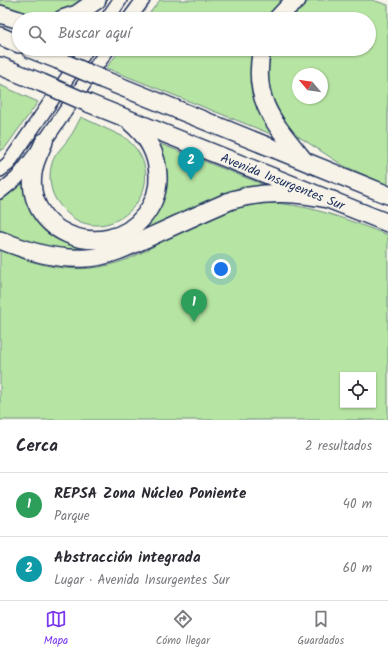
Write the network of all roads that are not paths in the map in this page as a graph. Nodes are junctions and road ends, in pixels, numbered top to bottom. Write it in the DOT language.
graph roads {
  1 [pos="97,0"];
  2 [pos="120,0"];
  3 [pos="143,0"];
  4 [pos="297,0"];
  5 [pos="80,12"];
  6 [pos="112,12"];
  7 [pos="134,12"];
  8 [pos="283,12"];
  9 [pos="0,14"];
  10 [pos="12,18"];
  11 [pos="0,36"];
  12 [pos="12,41"];
  13 [pos="48,56"];
  14 [pos="82,56"];
  15 [pos="103,56"];
  16 [pos="260,56"];
  17 [pos="0,66"];
  18 [pos="126,119"];
  19 [pos="44,142"];
  20 [pos="305,161"];
  21 [pos="0,170"];
  22 [pos="0,192"];
  23 [pos="388,195"];
  24 [pos="333,200"];
  25 [pos="388,223"];
  26 [pos="0,240"];
  1 -- 5 [label="main road"];
  2 -- 6 [label="street"];
  3 -- 7 [label="street"];
  4 -- 8 [label="main road"];
  9 -- 10 [label="main road"];
  11 -- 12 [label="main road"];
  13 -- 20 [label="main road, Avenida Insurgentes Sur, bridge"];
  14 -- 21 [label="street"];
  15 -- 19 [label="street"];
  16 -- 20 [label="main road"];
  17 -- 18 [label="main road, Avenida Insurgentes Sur, bridge"];
  18 -- 19 [label="main road"];
  18 -- 24 [label="main road, Avenida Insurgentes Sur"];
  19 -- 22 [label="street"];
  20 -- 23 [label="main road, Avenida Insurgentes Sur"];
  24 -- 25 [label="main road, Avenida Insurgentes Sur"];
  24 -- 26 [label="main road"];
}
